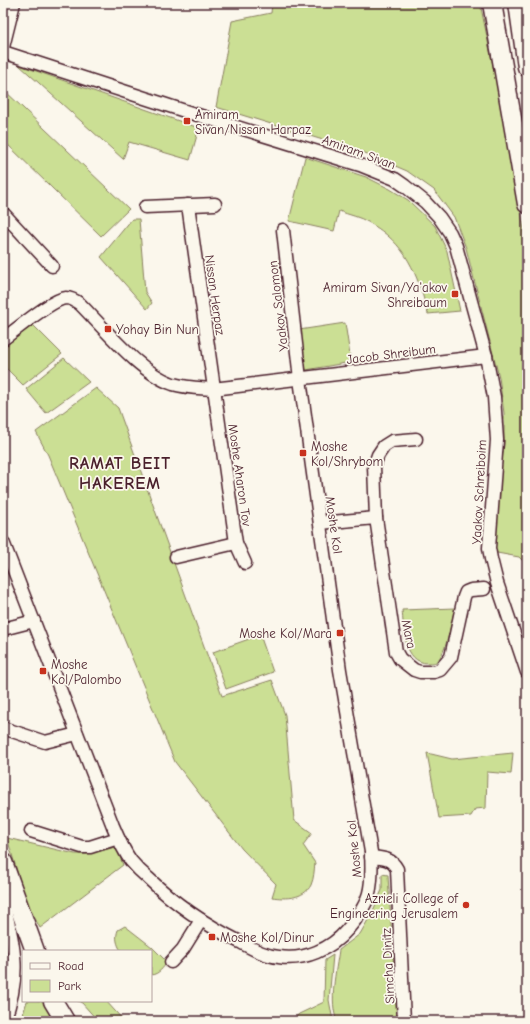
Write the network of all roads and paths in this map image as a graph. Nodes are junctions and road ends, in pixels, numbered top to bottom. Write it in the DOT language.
graph roads {
  1 [pos="14,3"];
  2 [pos="492,3"];
  3 [pos="518,3"];
  4 [pos="3,47"];
  5 [pos="3,52"];
  6 [pos="527,67"];
  7 [pos="216,204"];
  8 [pos="527,204"];
  9 [pos="188,205"];
  10 [pos="145,207"];
  11 [pos="3,213"];
  12 [pos="283,230"];
  13 [pos="52,266"];
  14 [pos="3,339"];
  15 [pos="486,356"];
  16 [pos="300,379"];
  17 [pos="213,389"];
  18 [pos="416,439"];
  19 [pos="376,518"];
  20 [pos="320,523"];
  21 [pos="3,542"];
  22 [pos="236,543"];
  23 [pos="176,557"];
  24 [pos="244,563"];
  25 [pos="484,589"];
  26 [pos="34,621"];
  27 [pos="3,629"];
  28 [pos="527,672"];
  29 [pos="3,728"];
  30 [pos="77,734"];
  31 [pos="31,831"];
  32 [pos="118,838"];
  33 [pos="371,857"];
  34 [pos="3,862"];
  35 [pos="3,900"];
  36 [pos="201,920"];
  37 [pos="35,950"];
  38 [pos="171,962"];
  39 [pos="54,1002"];
  40 [pos="4,1021"];
  41 [pos="65,1021"];
  42 [pos="404,1021"];
  1 -- 4 [label="street"];
  2 -- 8 [label="highway"];
  3 -- 6 [label="highway"];
  5 -- 15 [label="street, Amiram Sivan"];
  7 -- 9 [label="street"];
  9 -- 10 [label="street"];
  9 -- 17 [label="street, Nissan Herpaz"];
  11 -- 13 [label="street"];
  12 -- 16 [label="street, Yaakov Salomon"];
  14 -- 17 [label="street, Jacob Shreibum"];
  15 -- 16 [label="street, Jacob Shreibum"];
  15 -- 28 [label="street, Yaakov Schreiboim"];
  16 -- 17 [label="street, Jacob Shreibum"];
  16 -- 20 [label="street, Moshe Kol"];
  17 -- 22 [label="street, Moshe Aharon Tov"];
  18 -- 19 [label="street, Mara"];
  19 -- 20 [label="street"];
  19 -- 25 [label="street, Mara"];
  20 -- 33 [label="street, Moshe Kol"];
  21 -- 26 [label="street, Moshe Kol"];
  22 -- 23 [label="street"];
  22 -- 24 [label="street, Moshe Aharon Tov"];
  26 -- 27 [label="street"];
  26 -- 30 [label="street, Moshe Kol"];
  29 -- 30 [label="street"];
  30 -- 32 [label="street, Moshe Kol"];
  31 -- 32 [label="street"];
  32 -- 36 [label="street, Moshe Kol"];
  33 -- 36 [label="street, Moshe Kol"];
  33 -- 42 [label="street, Simcha Dinitz"];
  34 -- 37 [label="highway"];
  35 -- 40 [label="street"];
  36 -- 38 [label="street"];
  39 -- 41 [label="highway"];
}
